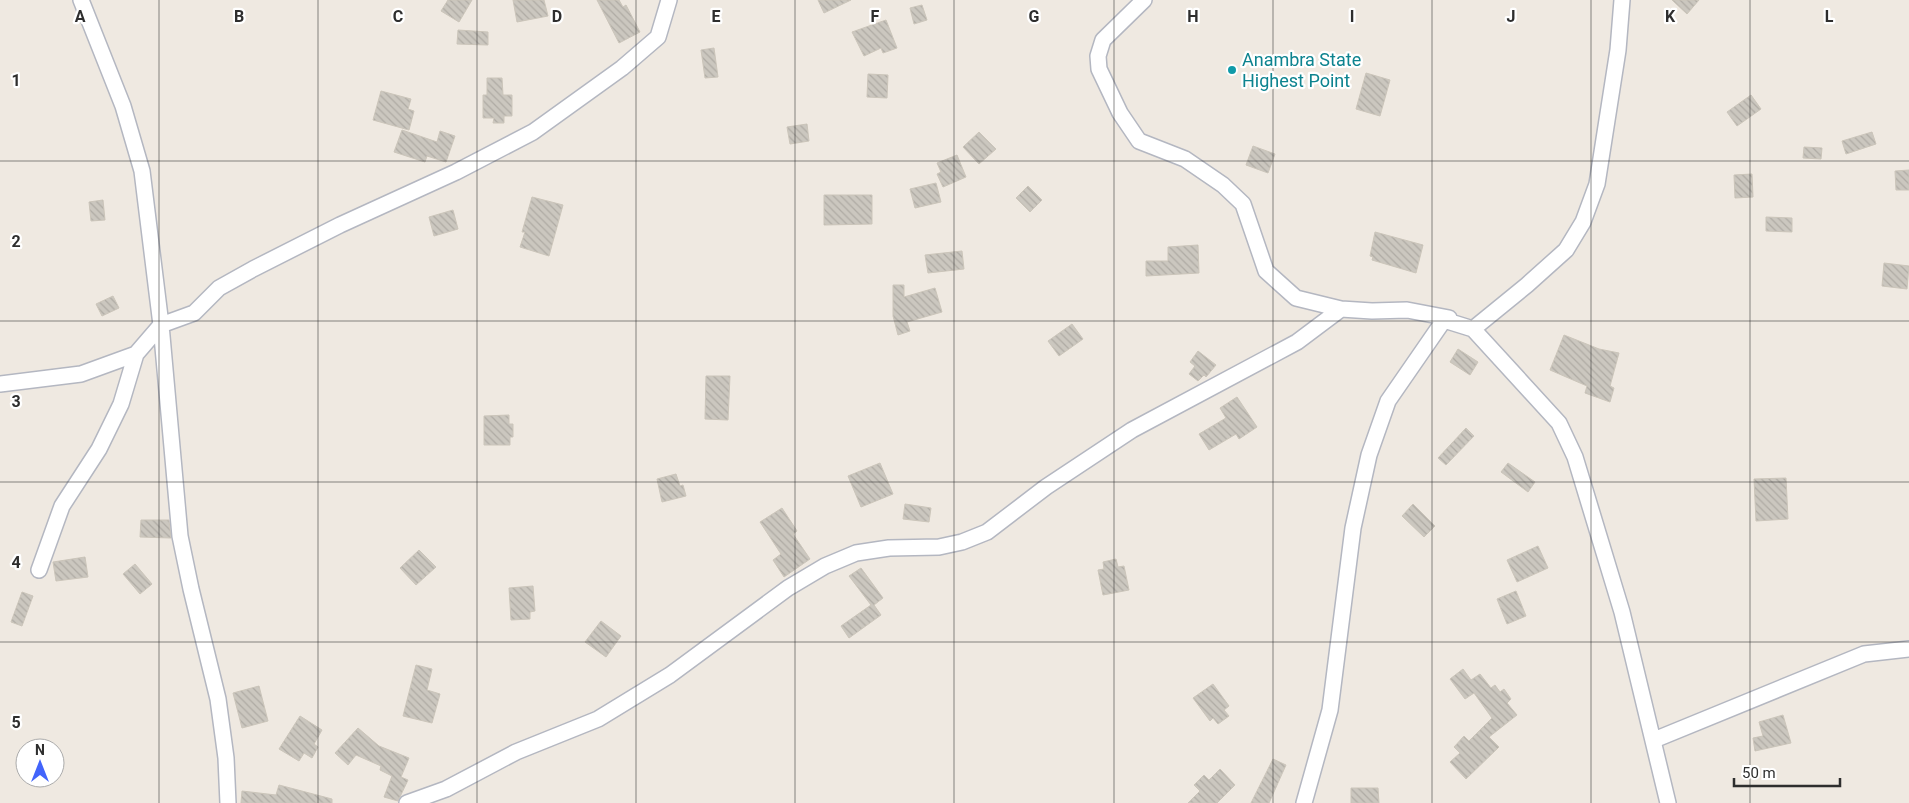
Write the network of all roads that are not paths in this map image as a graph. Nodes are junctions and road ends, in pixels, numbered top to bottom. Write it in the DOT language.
graph roads {
  1 [pos="81,0"];
  2 [pos="1144,0"];
  3 [pos="1622,0"];
  4 [pos="665,4"];
  5 [pos="1341,309"];
  6 [pos="1444,320"];
  7 [pos="161,325"];
  8 [pos="1473,329"];
  9 [pos="136,354"];
  10 [pos="0,384"];
  11 [pos="39,570"];
  12 [pos="1909,649"];
  13 [pos="1654,740"];
  14 [pos="228,803"];
  15 [pos="407,803"];
  16 [pos="1304,803"];
  17 [pos="1668,803"];
  1 -- 7 [label="street"];
  2 -- 5 [label="street"];
  3 -- 8 [label="street"];
  4 -- 7 [label="street"];
  5 -- 6 [label="street"];
  5 -- 15 [label="street"];
  6 -- 8 [label="street"];
  6 -- 16 [label="street"];
  7 -- 9 [label="street"];
  7 -- 14 [label="street"];
  8 -- 13 [label="street"];
  9 -- 10 [label="street"];
  9 -- 11 [label="street"];
  12 -- 13 [label="street"];
  13 -- 17 [label="street"];
}
